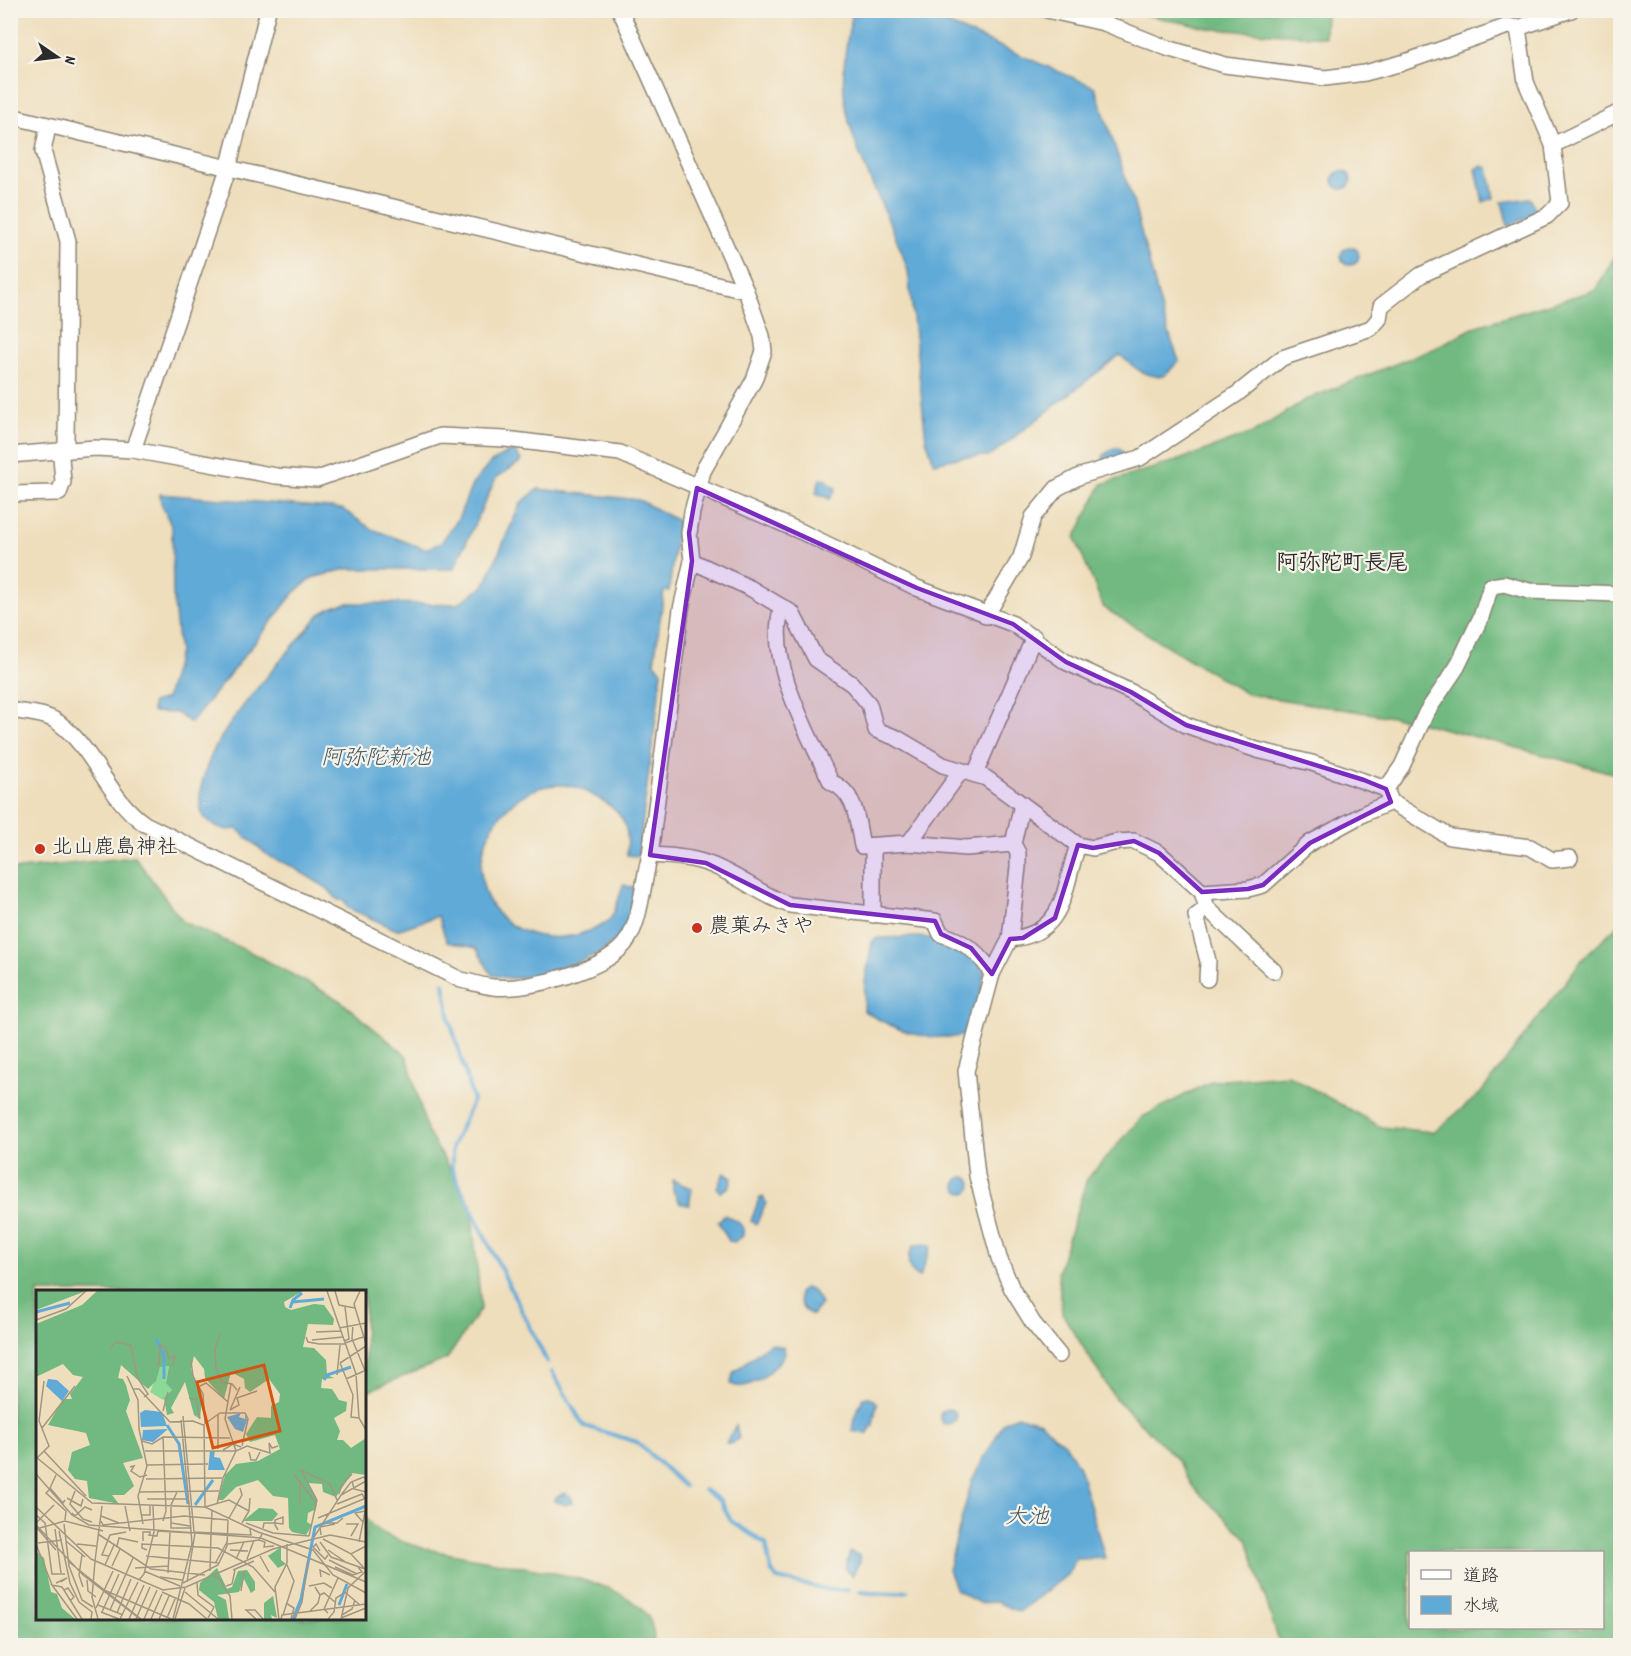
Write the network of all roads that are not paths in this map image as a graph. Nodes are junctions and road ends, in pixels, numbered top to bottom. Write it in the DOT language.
graph roads {
  1 [pos="268,10"];
  2 [pos="620,10"];
  3 [pos="1047,10"];
  4 [pos="1571,10"];
  5 [pos="1518,28"];
  6 [pos="1620,112"];
  7 [pos="10,116"];
  8 [pos="48,127"];
  9 [pos="1553,145"];
  10 [pos="228,169"];
  11 [pos="746,291"];
  12 [pos="64,449"];
  13 [pos="133,450"];
  14 [pos="10,455"];
  15 [pos="697,488"];
  16 [pos="10,494"];
  17 [pos="692,561"];
  18 [pos="1620,594"];
  19 [pos="782,607"];
  20 [pos="986,616"];
  21 [pos="1034,637"];
  22 [pos="10,710"];
  23 [pos="968,773"];
  24 [pos="1388,796"];
  25 [pos="1022,804"];
  26 [pos="909,843"];
  27 [pos="1013,844"];
  28 [pos="1078,845"];
  29 [pos="873,846"];
  30 [pos="650,855"];
  31 [pos="1570,858"];
  32 [pos="1202,892"];
  33 [pos="1207,908"];
  34 [pos="873,915"];
  35 [pos="1010,939"];
  36 [pos="1274,971"];
  37 [pos="992,974"];
  38 [pos="1207,979"];
  39 [pos="1059,1355"];
  1 -- 10 [label="street"];
  2 -- 11 [label="street"];
  3 -- 5 [label="street"];
  4 -- 5 [label="street"];
  5 -- 9 [label="street"];
  6 -- 9 [label="street"];
  7 -- 8 [label="street"];
  8 -- 10 [label="street"];
  8 -- 12 [label="street"];
  9 -- 20 [label="street"];
  10 -- 11 [label="street"];
  10 -- 13 [label="street"];
  11 -- 15 [label="street"];
  12 -- 13 [label="street"];
  12 -- 14 [label="street"];
  12 -- 16 [label="street"];
  13 -- 15 [label="street"];
  15 -- 17 [label="street"];
  15 -- 20 [label="street"];
  17 -- 19 [label="street"];
  17 -- 30 [label="street"];
  18 -- 24 [label="street"];
  19 -- 23 [label="street"];
  19 -- 29 [label="street"];
  20 -- 21 [label="street"];
  21 -- 23 [label="street"];
  21 -- 24 [label="street"];
  22 -- 30 [label="street"];
  23 -- 25 [label="street"];
  23 -- 26 [label="street"];
  24 -- 31 [label="street"];
  24 -- 32 [label="street"];
  25 -- 27 [label="street"];
  25 -- 28 [label="street"];
  26 -- 27 [label="street"];
  26 -- 29 [label="street"];
  27 -- 35 [label="street"];
  28 -- 32 [label="street"];
  28 -- 35 [label="street"];
  29 -- 34 [label="street"];
  30 -- 34 [label="street"];
  32 -- 33 [label="street"];
  33 -- 36 [label="street"];
  33 -- 38 [label="street"];
  34 -- 37 [label="street"];
  35 -- 37 [label="street"];
  37 -- 39 [label="street"];
}
